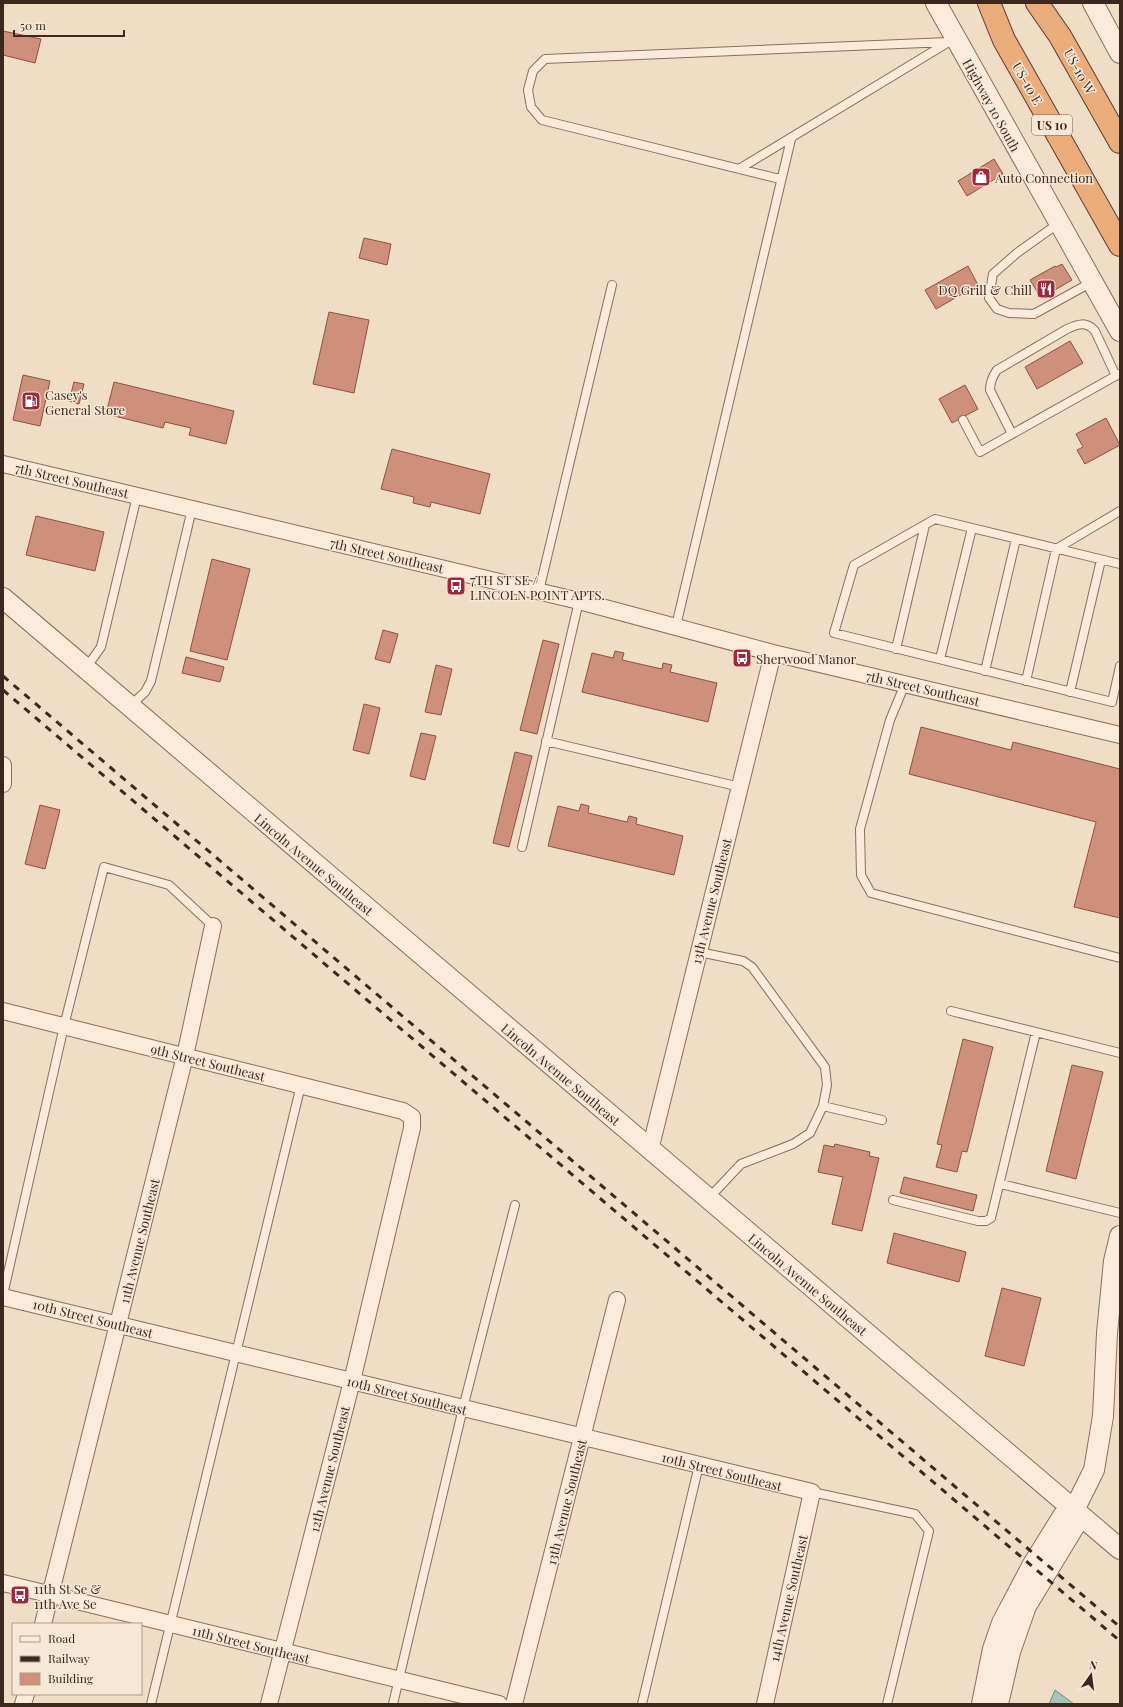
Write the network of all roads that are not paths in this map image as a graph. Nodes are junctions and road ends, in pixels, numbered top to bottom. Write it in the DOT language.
graph roads {
  1 [pos="936,3"];
  2 [pos="989,3"];
  3 [pos="1038,3"];
  4 [pos="1092,3"];
  5 [pos="951,40"];
  6 [pos="1120,53"];
  7 [pos="791,139"];
  8 [pos="1120,142"];
  9 [pos="739,169"];
  10 [pos="780,179"];
  11 [pos="1059,223"];
  12 [pos="1120,245"];
  13 [pos="1092,282"];
  14 [pos="612,285"];
  15 [pos="1120,332"];
  16 [pos="1118,374"];
  17 [pos="963,420"];
  18 [pos="1012,434"];
  19 [pos="3,464"];
  20 [pos="137,496"];
  21 [pos="192,509"];
  22 [pos="1120,511"];
  23 [pos="925,525"];
  24 [pos="972,528"];
  25 [pos="1016,539"];
  26 [pos="1056,549"];
  27 [pos="1101,560"];
  28 [pos="1120,564"];
  29 [pos="539,592"];
  30 [pos="3,598"];
  31 [pos="579,601"];
  32 [pos="676,626"];
  33 [pos="896,649"];
  34 [pos="773,653"];
  35 [pos="940,659"];
  36 [pos="1120,666"];
  37 [pos="86,669"];
  38 [pos="985,671"];
  39 [pos="1026,680"];
  40 [pos="905,684"];
  41 [pos="1070,692"];
  42 [pos="129,707"];
  43 [pos="1120,735"];
  44 [pos="546,741"];
  45 [pos="3,765"];
  46 [pos="3,784"];
  47 [pos="740,787"];
  48 [pos="522,848"];
  49 [pos="213,926"];
  50 [pos="699,952"];
  51 [pos="1120,958"];
  52 [pos="3,1011"];
  53 [pos="951,1011"];
  54 [pos="64,1026"];
  55 [pos="1036,1032"];
  56 [pos="1120,1053"];
  57 [pos="185,1056"];
  58 [pos="301,1085"];
  59 [pos="823,1106"];
  60 [pos="412,1117"];
  61 [pos="882,1120"];
  62 [pos="650,1150"];
  63 [pos="1001,1184"];
  64 [pos="708,1199"];
  65 [pos="893,1200"];
  66 [pos="515,1205"];
  67 [pos="1120,1213"];
  68 [pos="1120,1236"];
  69 [pos="3,1296"];
  70 [pos="617,1300"];
  71 [pos="118,1324"];
  72 [pos="236,1353"];
  73 [pos="352,1381"];
  74 [pos="463,1408"];
  75 [pos="583,1437"];
  76 [pos="700,1465"];
  77 [pos="812,1492"];
  78 [pos="1074,1510"];
  79 [pos="1120,1549"];
  80 [pos="3,1583"];
  81 [pos="50,1595"];
  82 [pos="43,1623"];
  83 [pos="171,1624"];
  84 [pos="282,1651"];
  85 [pos="399,1680"];
  86 [pos="152,1704"];
  87 [pos="269,1704"];
  88 [pos="393,1704"];
  89 [pos="499,1704"];
  90 [pos="514,1704"];
  91 [pos="642,1704"];
  92 [pos="765,1704"];
  93 [pos="887,1704"];
  94 [pos="982,1704"];
  95 [pos="998,1704"];
  1 -- 5 [label="street, Highway 10 South"];
  2 -- 12 [label="highway, US-10 E / US 10"];
  3 -- 8 [label="highway, US-10 W"];
  4 -- 6 [label="street"];
  5 -- 7 [label="lane"];
  5 -- 9 [label="lane"];
  5 -- 11 [label="street, Highway 10 South"];
  7 -- 9 [label="lane"];
  7 -- 10 [label="lane"];
  9 -- 10 [label="lane"];
  10 -- 32 [label="lane"];
  11 -- 13 [label="street, Highway 10 South"];
  11 -- 13 [label="lane"];
  13 -- 15 [label="street, Highway 10 South"];
  14 -- 29 [label="lane"];
  16 -- 18 [label="lane"];
  16 -- 18 [label="lane"];
  17 -- 18 [label="lane"];
  19 -- 20 [label="street, 7th Street Southeast"];
  20 -- 21 [label="street, 7th Street Southeast"];
  20 -- 37 [label="lane"];
  21 -- 29 [label="street, 7th Street Southeast"];
  21 -- 42 [label="lane"];
  22 -- 26 [label="lane"];
  23 -- 24 [label="lane"];
  23 -- 33 [label="lane"];
  23 -- 33 [label="lane"];
  24 -- 25 [label="lane"];
  24 -- 35 [label="lane"];
  25 -- 26 [label="lane"];
  25 -- 38 [label="lane"];
  26 -- 27 [label="lane"];
  26 -- 39 [label="lane"];
  27 -- 28 [label="lane"];
  27 -- 41 [label="lane"];
  29 -- 31 [label="street, 7th Street Southeast"];
  30 -- 37 [label="street, Lincoln Avenue Southeast"];
  31 -- 32 [label="street, 7th Street Southeast"];
  31 -- 44 [label="lane"];
  32 -- 34 [label="street, 7th Street Southeast"];
  33 -- 35 [label="lane"];
  34 -- 40 [label="street, 7th Street Southeast"];
  34 -- 47 [label="street, 13th Avenue Southeast"];
  35 -- 38 [label="lane"];
  36 -- 41 [label="lane"];
  37 -- 42 [label="street, Lincoln Avenue Southeast"];
  38 -- 39 [label="lane"];
  39 -- 41 [label="lane"];
  40 -- 43 [label="street, 7th Street Southeast"];
  40 -- 51 [label="lane"];
  42 -- 62 [label="street, Lincoln Avenue Southeast"];
  44 -- 47 [label="lane"];
  44 -- 48 [label="lane"];
  45 -- 46 [label="street"];
  47 -- 50 [label="street, 13th Avenue Southeast"];
  49 -- 54 [label="lane"];
  49 -- 57 [label="street, 11th Avenue Southeast"];
  50 -- 59 [label="lane"];
  50 -- 62 [label="street, 13th Avenue Southeast"];
  52 -- 54 [label="street, 9th Street Southeast"];
  53 -- 55 [label="lane"];
  54 -- 57 [label="street, 9th Street Southeast"];
  54 -- 69 [label="lane"];
  55 -- 56 [label="lane"];
  55 -- 63 [label="lane"];
  57 -- 58 [label="street, 9th Street Southeast"];
  57 -- 71 [label="street, 11th Avenue Southeast"];
  58 -- 60 [label="street, 9th Street Southeast"];
  58 -- 72 [label="lane"];
  59 -- 61 [label="lane"];
  59 -- 64 [label="lane"];
  60 -- 73 [label="street, 12th Avenue Southeast"];
  62 -- 64 [label="street, Lincoln Avenue Southeast"];
  63 -- 65 [label="lane"];
  63 -- 67 [label="lane"];
  64 -- 78 [label="street, Lincoln Avenue Southeast"];
  66 -- 74 [label="lane"];
  68 -- 78 [label="street"];
  69 -- 71 [label="street, 10th Street Southeast"];
  70 -- 75 [label="street, 13th Avenue Southeast"];
  71 -- 72 [label="street, 10th Street Southeast"];
  71 -- 81 [label="street, 11th Avenue Southeast"];
  72 -- 73 [label="street, 10th Street Southeast"];
  72 -- 83 [label="lane"];
  73 -- 74 [label="street, 10th Street Southeast"];
  73 -- 84 [label="street, 12th Avenue Southeast"];
  74 -- 75 [label="street, 10th Street Southeast"];
  74 -- 85 [label="lane"];
  75 -- 76 [label="street, 10th Street Southeast"];
  75 -- 90 [label="street, 13th Avenue Southeast"];
  76 -- 77 [label="street, 10th Street Southeast"];
  76 -- 91 [label="lane"];
  77 -- 92 [label="street, 14th Avenue Southeast"];
  77 -- 93 [label="lane"];
  78 -- 79 [label="street, Lincoln Avenue Southeast"];
  78 -- 94 [label="street"];
  78 -- 95 [label="street"];
  80 -- 81 [label="street, 11th Street Southeast"];
  81 -- 82 [label="street, 11th Avenue Southeast"];
  81 -- 83 [label="street, 11th Street Southeast"];
  83 -- 84 [label="street, 11th Street Southeast"];
  83 -- 86 [label="lane"];
  84 -- 85 [label="street, 11th Street Southeast"];
  84 -- 87 [label="street, 12th Avenue Southeast"];
  85 -- 88 [label="lane"];
  85 -- 89 [label="street, 11th Street Southeast"];
}
